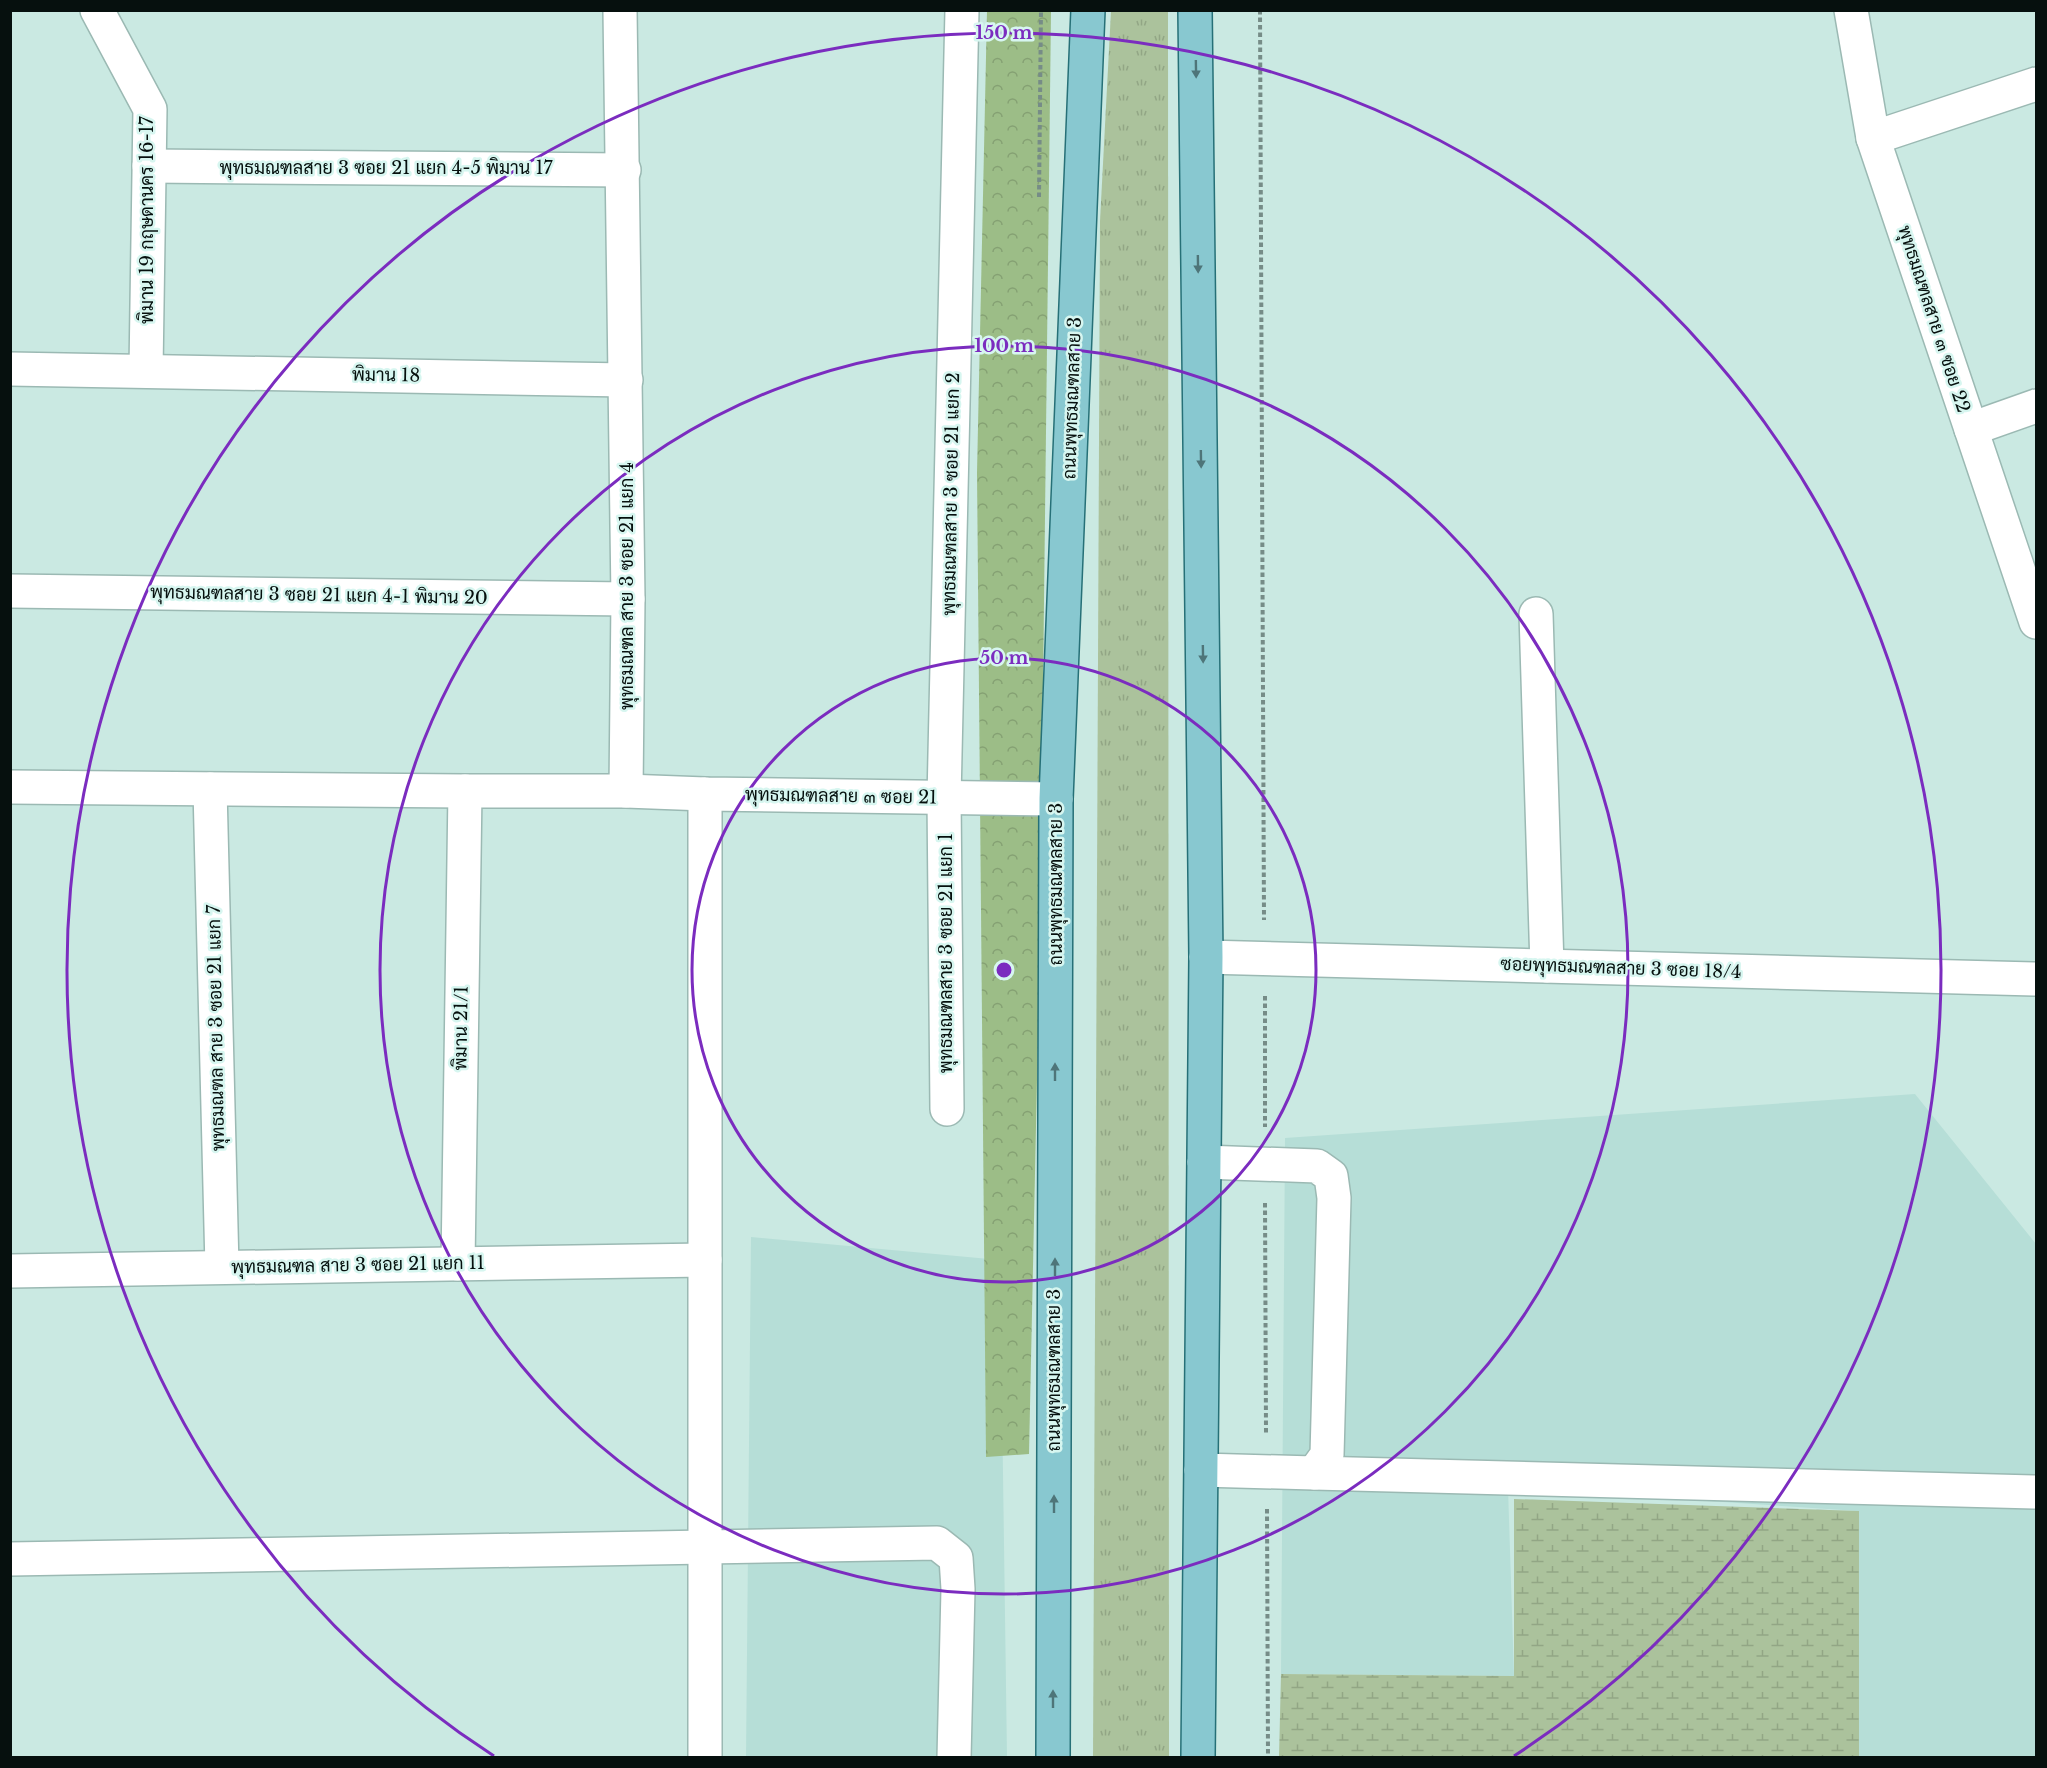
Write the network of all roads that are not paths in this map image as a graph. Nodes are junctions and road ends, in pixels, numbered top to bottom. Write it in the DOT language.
graph roads {
  1 [pos="97,10"];
  2 [pos="620,10"];
  3 [pos="962,10"];
  4 [pos="1088,10"];
  5 [pos="1195,10"];
  6 [pos="1851,10"];
  7 [pos="2037,84"];
  8 [pos="1874,138"];
  9 [pos="149,166"];
  10 [pos="624,170"];
  11 [pos="10,369"];
  12 [pos="146,370"];
  13 [pos="626,380"];
  14 [pos="2037,406"];
  15 [pos="1971,429"];
  16 [pos="10,591"];
  17 [pos="628,599"];
  18 [pos="1536,614"];
  19 [pos="2037,622"];
  20 [pos="10,787"];
  21 [pos="210,789"];
  22 [pos="465,791"];
  23 [pos="626,791"];
  24 [pos="705,794"];
  25 [pos="944,798"];
  26 [pos="1056,799"];
  27 [pos="1206,957"];
  28 [pos="1547,966"];
  29 [pos="2037,979"];
  30 [pos="947,1109"];
  31 [pos="1204,1162"];
  32 [pos="705,1260"];
  33 [pos="458,1264"];
  34 [pos="222,1268"];
  35 [pos="10,1271"];
  36 [pos="1201,1470"];
  37 [pos="1314,1473"];
  38 [pos="2037,1492"];
  39 [pos="705,1548"];
  40 [pos="10,1559"];
  41 [pos="705,1758"];
  42 [pos="954,1758"];
  43 [pos="1053,1758"];
  44 [pos="1198,1758"];
  1 -- 9 [label="street, พิมาน 19 กฤษดานคร 16-17"];
  2 -- 10 [label="street, พุทธมณฑล สาย 3 ซอย 21 แยก 4"];
  3 -- 25 [label="street, พุทธมณฑลสาย 3 ซอย 21 แยก 2"];
  4 -- 26 [label="main road, ถนนพุทธมณฑลสาย 3"];
  5 -- 27 [label="main road, one-way"];
  6 -- 8 [label="street, พุทธมณฑลสาย ๓ ซอย 22"];
  7 -- 8 [label="street"];
  8 -- 15 [label="street, พุทธมณฑลสาย ๓ ซอย 22"];
  9 -- 10 [label="street, พุทธมณฑลสาย 3 ซอย 21 แยก 4-5 พิมาน 17"];
  9 -- 12 [label="street, พิมาน 19 กฤษดานคร 16-17"];
  10 -- 13 [label="street, พุทธมณฑล สาย 3 ซอย 21 แยก 4"];
  11 -- 12 [label="street, พิมาน 18"];
  12 -- 13 [label="street, พิมาน 18"];
  13 -- 17 [label="street, พุทธมณฑล สาย 3 ซอย 21 แยก 4"];
  14 -- 15 [label="street"];
  15 -- 19 [label="street, พุทธมณฑลสาย ๓ ซอย 22"];
  16 -- 17 [label="street, พุทธมณฑลสาย 3 ซอย 21 แยก 4-1 พิมาน 20"];
  17 -- 23 [label="street, พุทธมณฑล สาย 3 ซอย 21 แยก 4"];
  18 -- 28 [label="street"];
  20 -- 21 [label="street, พุทธมณฑลสาย ๓ ซอย 21"];
  21 -- 22 [label="street, พุทธมณฑลสาย ๓ ซอย 21"];
  21 -- 34 [label="street, พุทธมณฑล สาย 3 ซอย 21 แยก 7"];
  22 -- 23 [label="street, พุทธมณฑลสาย ๓ ซอย 21"];
  22 -- 33 [label="street, พิมาน 21/1"];
  23 -- 24 [label="street, พุทธมณฑลสาย ๓ ซอย 21"];
  24 -- 25 [label="street, พุทธมณฑลสาย ๓ ซอย 21"];
  24 -- 32 [label="street"];
  25 -- 26 [label="street, พุทธมณฑลสาย ๓ ซอย 21"];
  25 -- 30 [label="street, พุทธมณฑลสาย 3 ซอย 21 แยก 1"];
  43 -- 26 [label="main road, ถนนพุทธมณฑลสาย 3, one-way"];
  27 -- 28 [label="street, ซอยพุทธมณฑลสาย 3 ซอย 18/4"];
  27 -- 31 [label="main road"];
  28 -- 29 [label="street, ซอยพุทธมณฑลสาย 3 ซอย 18/4"];
  31 -- 36 [label="main road"];
  31 -- 37 [label="street"];
  32 -- 33 [label="street, พุทธมณฑล สาย 3 ซอย 21 แยก 11"];
  32 -- 39 [label="street"];
  33 -- 34 [label="street, พุทธมณฑล สาย 3 ซอย 21 แยก 11"];
  34 -- 35 [label="street, พุทธมณฑล สาย 3 ซอย 21 แยก 11"];
  36 -- 37 [label="street"];
  36 -- 44 [label="main road"];
  37 -- 38 [label="street"];
  39 -- 40 [label="street"];
  39 -- 41 [label="street"];
  39 -- 42 [label="street"];
}
